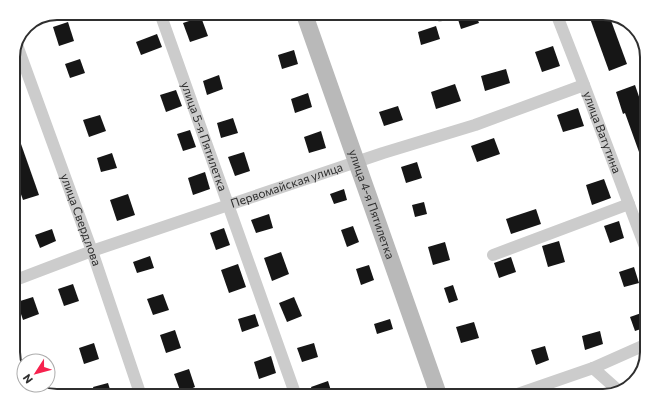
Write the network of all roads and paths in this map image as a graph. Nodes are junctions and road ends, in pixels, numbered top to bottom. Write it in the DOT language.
graph roads {
  1 [pos="162,20"];
  2 [pos="306,20"];
  3 [pos="559,20"];
  4 [pos="20,54"];
  5 [pos="584,85"];
  6 [pos="357,162"];
  7 [pos="228,204"];
  8 [pos="629,204"];
  9 [pos="640,233"];
  10 [pos="92,250"];
  11 [pos="493,255"];
  12 [pos="20,278"];
  13 [pos="640,347"];
  14 [pos="593,368"];
  15 [pos="615,387"];
  16 [pos="139,389"];
  17 [pos="294,389"];
  18 [pos="437,389"];
  19 [pos="532,389"];
  1 -- 7 [label="street, улица 5-я Пятилетка"];
  2 -- 6 [label="street, улица 4-я Пятилетка"];
  3 -- 5 [label="street, улица Ватутина"];
  4 -- 10 [label="street, улица Свердлова"];
  5 -- 6 [label="street, Первомайская улица"];
  5 -- 8 [label="street, улица Ватутина"];
  6 -- 7 [label="street, Первомайская улица"];
  6 -- 18 [label="street, улица 4-я Пятилетка"];
  7 -- 10 [label="street, Первомайская улица"];
  7 -- 17 [label="street, улица 5-я Пятилетка"];
  8 -- 9 [label="street, улица Ватутина"];
  8 -- 11 [label="street"];
  10 -- 12 [label="street, Первомайская улица"];
  10 -- 16 [label="street, улица Свердлова"];
  13 -- 14 [label="street"];
  14 -- 15 [label="street"];
  14 -- 19 [label="street"];
}
